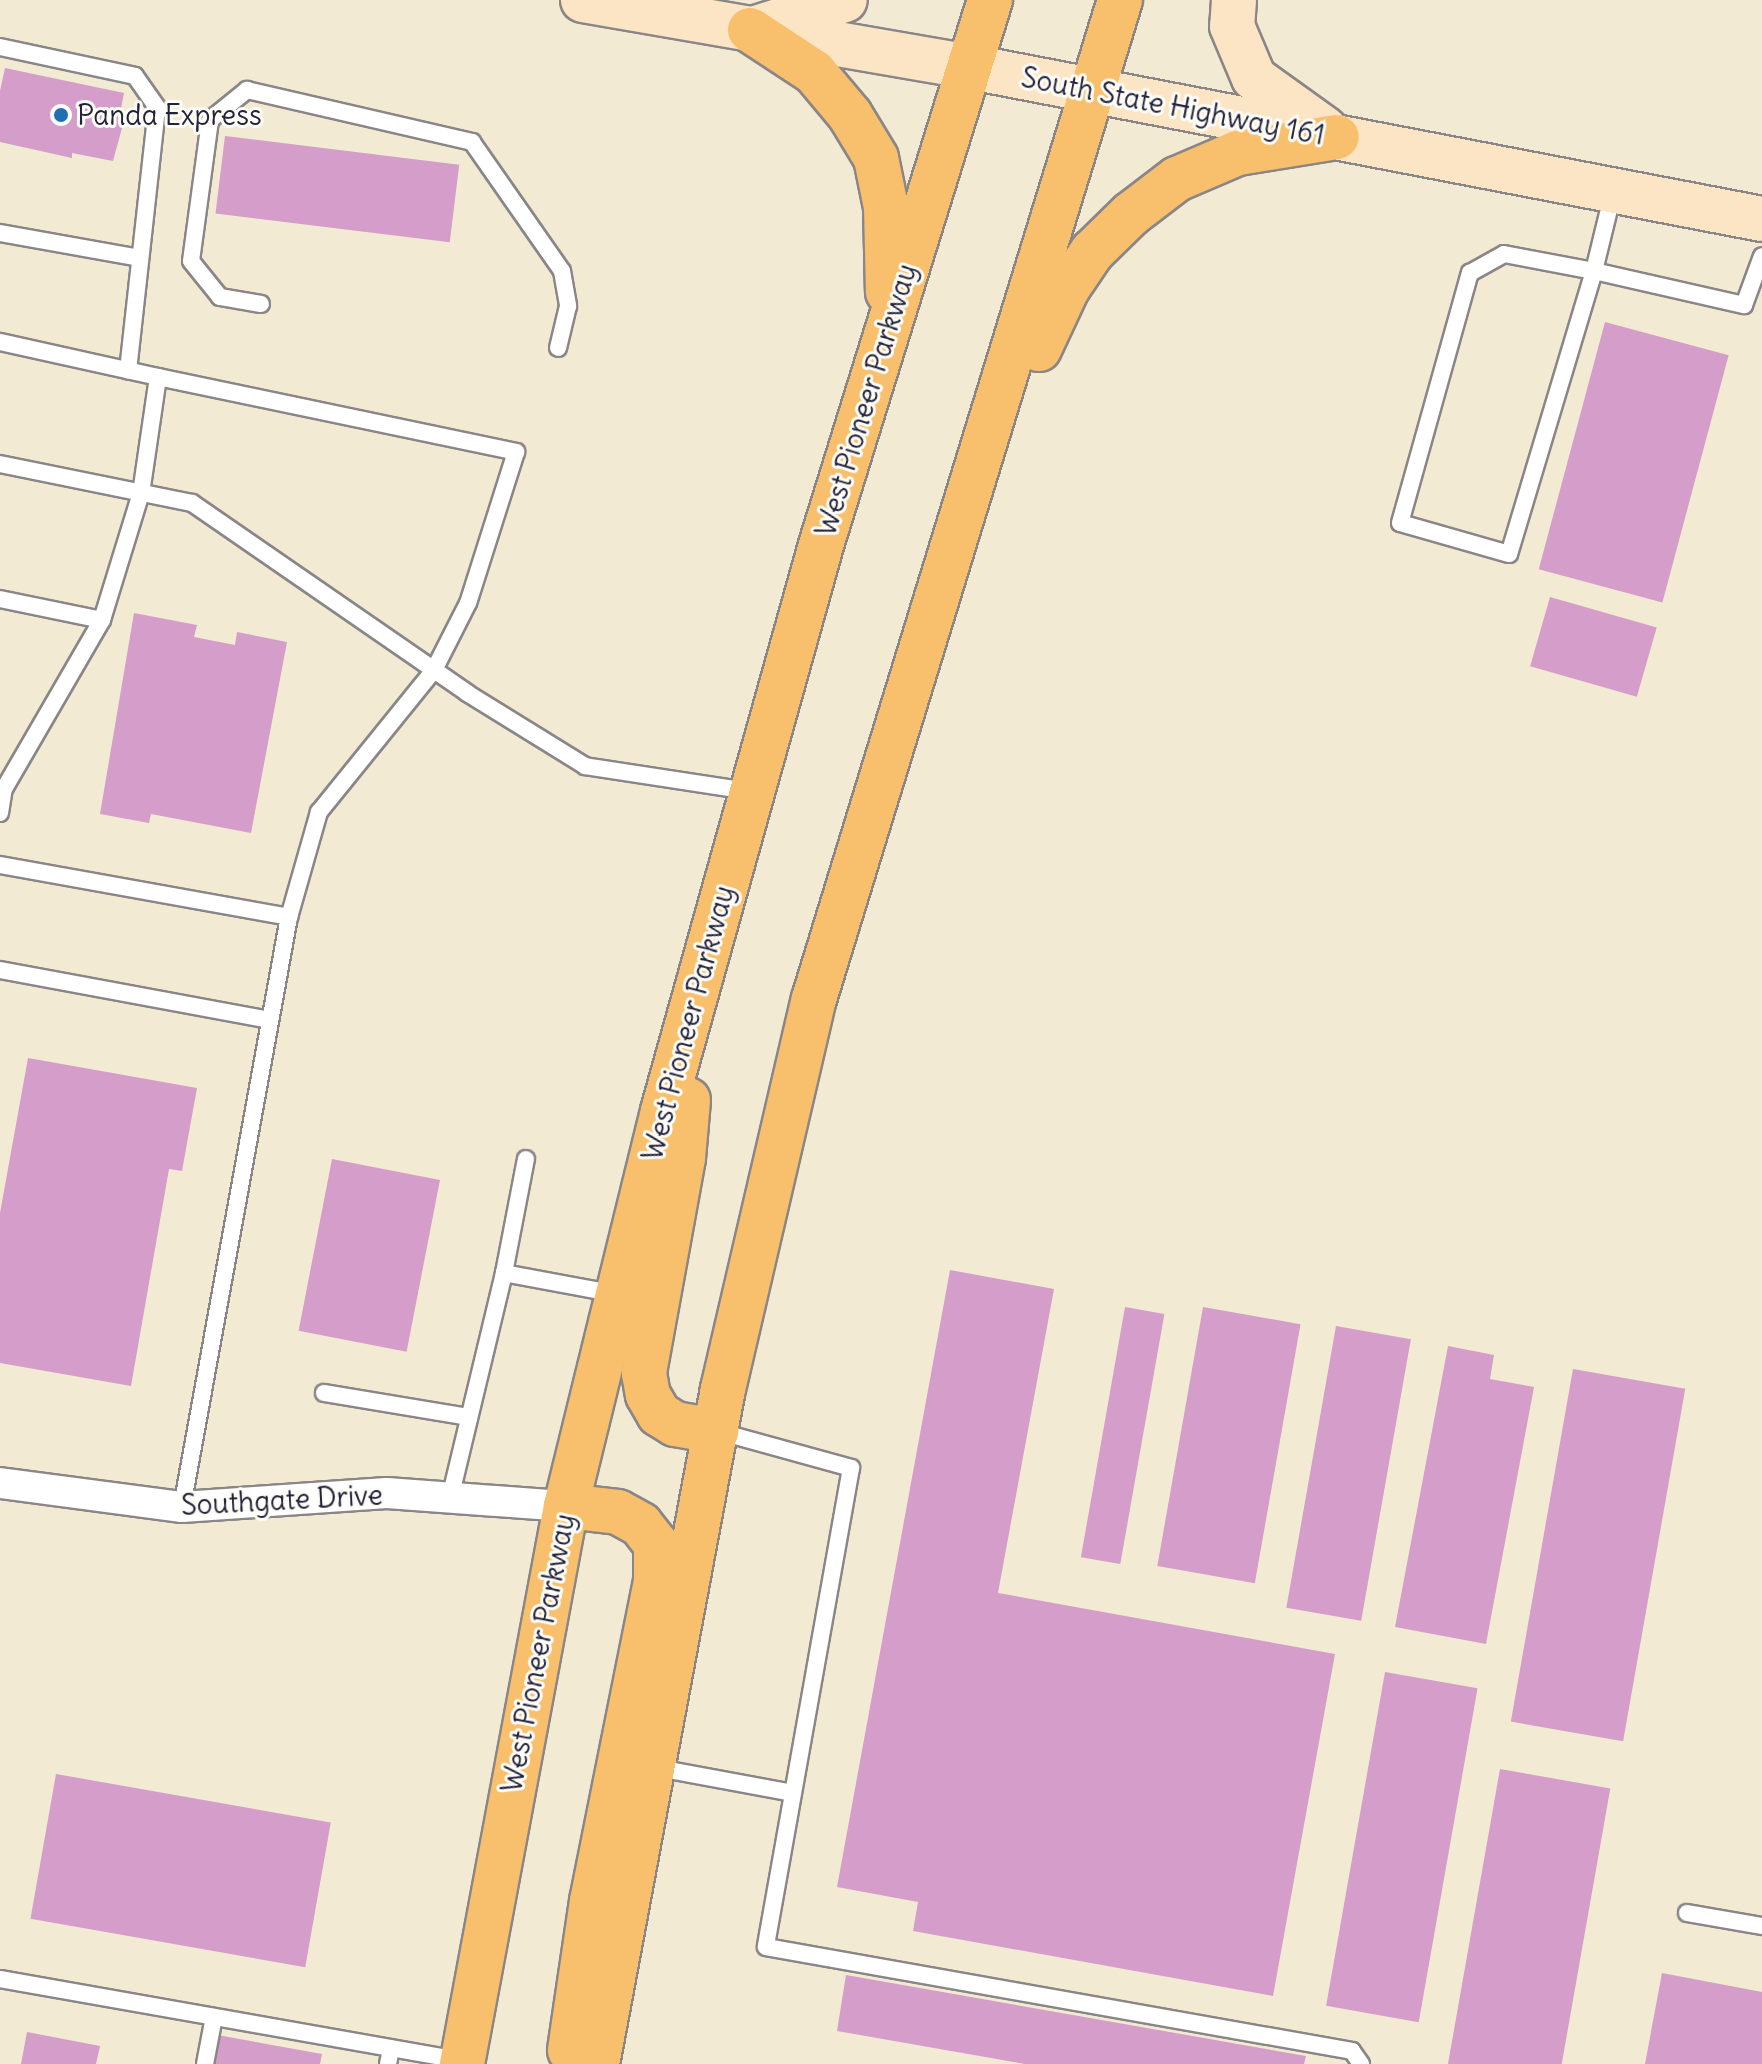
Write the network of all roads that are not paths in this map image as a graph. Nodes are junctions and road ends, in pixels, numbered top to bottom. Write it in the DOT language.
graph roads {
  1 [pos="583,0"];
  2 [pos="845,0"];
  3 [pos="990,0"];
  4 [pos="1120,0"];
  5 [pos="1234,0"];
  6 [pos="750,30"];
  7 [pos="0,47"];
  8 [pos="971,67"];
  9 [pos="1093,91"];
  10 [pos="1337,137"];
  11 [pos="1613,190"];
  12 [pos="1762,219"];
  13 [pos="0,233"];
  14 [pos="1762,256"];
  15 [pos="140,258"];
  16 [pos="1594,271"];
  17 [pos="261,304"];
  18 [pos="889,326"];
  19 [pos="0,342"];
  20 [pos="558,348"];
  21 [pos="128,370"];
  22 [pos="158,377"];
  23 [pos="988,438"];
  24 [pos="0,464"];
  25 [pos="141,493"];
  26 [pos="0,599"];
  27 [pos="102,620"];
  28 [pos="434,670"];
  29 [pos="752,792"];
  30 [pos="0,813"];
  31 [pos="0,865"];
  32 [pos="289,917"];
  33 [pos="0,970"];
  34 [pos="690,1014"];
  35 [pos="269,1020"];
  36 [pos="526,1159"];
  37 [pos="504,1273"];
  38 [pos="618,1294"];
  39 [pos="324,1393"];
  40 [pos="469,1417"];
  41 [pos="716,1431"];
  42 [pos="0,1483"];
  43 [pos="450,1498"];
  44 [pos="566,1506"];
  45 [pos="182,1507"];
  46 [pos="651,1767"];
  47 [pos="793,1793"];
  48 [pos="1687,1913"];
  49 [pos="1762,1926"];
  50 [pos="0,1979"];
  51 [pos="214,2017"];
  52 [pos="390,2056"];
  53 [pos="462,2062"];
  54 [pos="205,2064"];
  55 [pos="568,2064"];
  56 [pos="597,2064"];
  57 [pos="1361,2064"];
  1 -- 6 [label="main road, South State Highway 161"];
  2 -- 6 [label="main road"];
  3 -- 8 [label="main road, West Pioneer Parkway"];
  4 -- 9 [label="main road"];
  5 -- 10 [label="main road"];
  6 -- 8 [label="main road, South State Highway 161"];
  6 -- 18 [label="main road"];
  7 -- 15 [label="lane"];
  8 -- 9 [label="main road, South State Highway 161"];
  8 -- 18 [label="main road, West Pioneer Parkway"];
  9 -- 10 [label="main road, South State Highway 161"];
  9 -- 23 [label="main road"];
  10 -- 11 [label="main road, South State Highway 161"];
  10 -- 23 [label="main road"];
  11 -- 12 [label="main road, South State Highway 161"];
  11 -- 16 [label="lane"];
  13 -- 15 [label="lane"];
  14 -- 16 [label="lane"];
  15 -- 21 [label="lane"];
  16 -- 16 [label="lane"];
  17 -- 20 [label="lane"];
  18 -- 29 [label="main road, West Pioneer Parkway"];
  19 -- 21 [label="lane"];
  21 -- 22 [label="lane"];
  22 -- 25 [label="lane"];
  22 -- 28 [label="lane"];
  23 -- 41 [label="main road"];
  24 -- 25 [label="lane"];
  25 -- 27 [label="lane"];
  25 -- 28 [label="lane"];
  26 -- 27 [label="lane"];
  27 -- 30 [label="lane"];
  28 -- 29 [label="lane"];
  28 -- 32 [label="lane"];
  29 -- 34 [label="main road, West Pioneer Parkway"];
  31 -- 32 [label="lane"];
  32 -- 35 [label="lane"];
  33 -- 35 [label="lane"];
  34 -- 38 [label="main road, West Pioneer Parkway"];
  34 -- 41 [label="main road"];
  35 -- 45 [label="lane"];
  36 -- 37 [label="lane"];
  37 -- 38 [label="lane"];
  37 -- 40 [label="lane"];
  38 -- 44 [label="main road, West Pioneer Parkway"];
  39 -- 40 [label="lane"];
  40 -- 43 [label="lane"];
  41 -- 46 [label="main road"];
  41 -- 47 [label="lane"];
  42 -- 45 [label="street, Southgate Drive"];
  43 -- 44 [label="street, Southgate Drive"];
  43 -- 45 [label="street, Southgate Drive"];
  44 -- 53 [label="main road, West Pioneer Parkway"];
  44 -- 55 [label="main road"];
  46 -- 47 [label="lane"];
  46 -- 56 [label="main road"];
  47 -- 57 [label="lane"];
  48 -- 49 [label="lane"];
  50 -- 51 [label="lane"];
  51 -- 52 [label="lane"];
  51 -- 54 [label="lane"];
  52 -- 53 [label="lane"];
}
